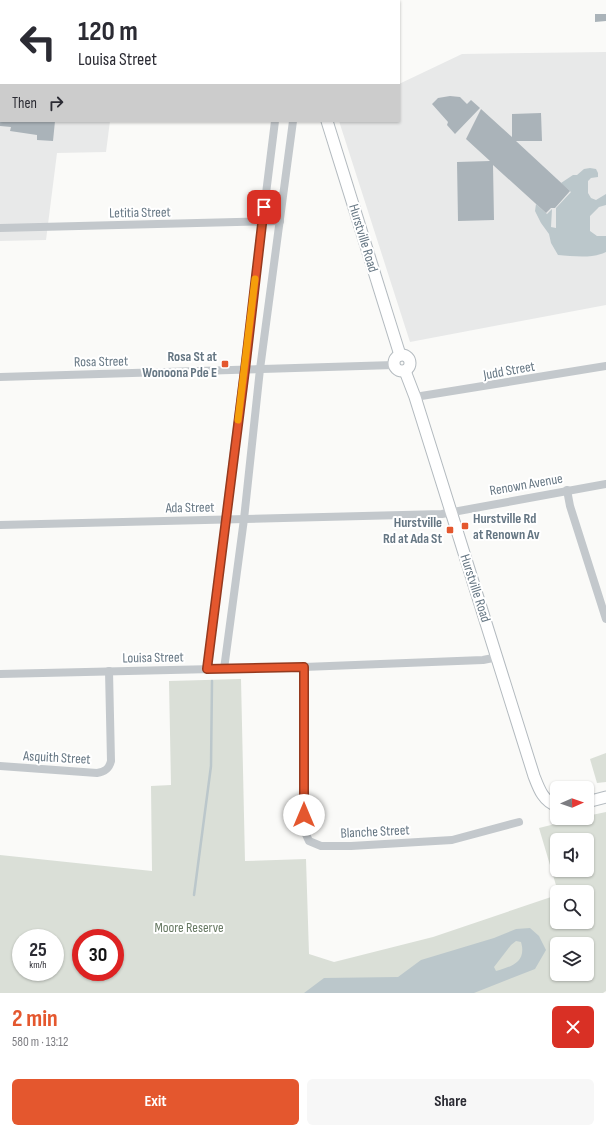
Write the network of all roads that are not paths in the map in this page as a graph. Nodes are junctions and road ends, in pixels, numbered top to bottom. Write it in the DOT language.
graph roads {
  1 [pos="275,122"];
  2 [pos="293,122"];
  3 [pos="327,122"];
  4 [pos="280,221"];
  5 [pos="262,222"];
  6 [pos="0,228"];
  7 [pos="400,355"];
  8 [pos="394,365"];
  9 [pos="606,366"];
  10 [pos="245,370"];
  11 [pos="260,370"];
  12 [pos="405,371"];
  13 [pos="0,377"];
  14 [pos="415,398"];
  15 [pos="606,484"];
  16 [pos="567,490"];
  17 [pos="451,511"];
  18 [pos="244,519"];
  19 [pos="226,520"];
  20 [pos="0,525"];
  21 [pos="606,620"];
  22 [pos="498,658"];
  23 [pos="304,667"];
  24 [pos="207,669"];
  25 [pos="224,669"];
  26 [pos="108,671"];
  27 [pos="0,674"];
  28 [pos="0,766"];
  29 [pos="606,797"];
  30 [pos="594,800"];
  31 [pos="550,802"];
  32 [pos="519,822"];
  1 -- 5 [label="street"];
  2 -- 4 [label="street"];
  3 -- 7 [label="main road, Hurstville Road"];
  4 -- 5 [label="street, Letitia Street"];
  4 -- 11 [label="street"];
  5 -- 6 [label="street, Letitia Street"];
  5 -- 10 [label="street"];
  7 -- 8 [label="main road"];
  7 -- 12 [label="main road"];
  8 -- 11 [label="street, Rosa Street"];
  8 -- 12 [label="main road"];
  9 -- 14 [label="street, Judd Street"];
  10 -- 11 [label="street, Rosa Street"];
  10 -- 13 [label="street, Rosa Street"];
  10 -- 19 [label="street"];
  11 -- 18 [label="street"];
  12 -- 14 [label="main road, Hurstville Road"];
  14 -- 17 [label="main road, Hurstville Road"];
  15 -- 16 [label="street, Renown Avenue"];
  16 -- 17 [label="street, Renown Avenue"];
  16 -- 21 [label="street"];
  17 -- 18 [label="street, Ada Street"];
  17 -- 22 [label="main road, Hurstville Road"];
  18 -- 19 [label="street, Ada Street"];
  18 -- 25 [label="street"];
  19 -- 20 [label="street, Ada Street"];
  19 -- 24 [label="street"];
  22 -- 23 [label="street, Louisa Street"];
  22 -- 31 [label="main road, Hurstville Road"];
  23 -- 25 [label="street, Louisa Street"];
  23 -- 32 [label="street, Blanche Street"];
  24 -- 25 [label="street, Louisa Street"];
  24 -- 26 [label="street, Louisa Street"];
  26 -- 27 [label="street, Louisa Street"];
  26 -- 28 [label="street, Asquith Street"];
  29 -- 30 [label="main road"];
}
